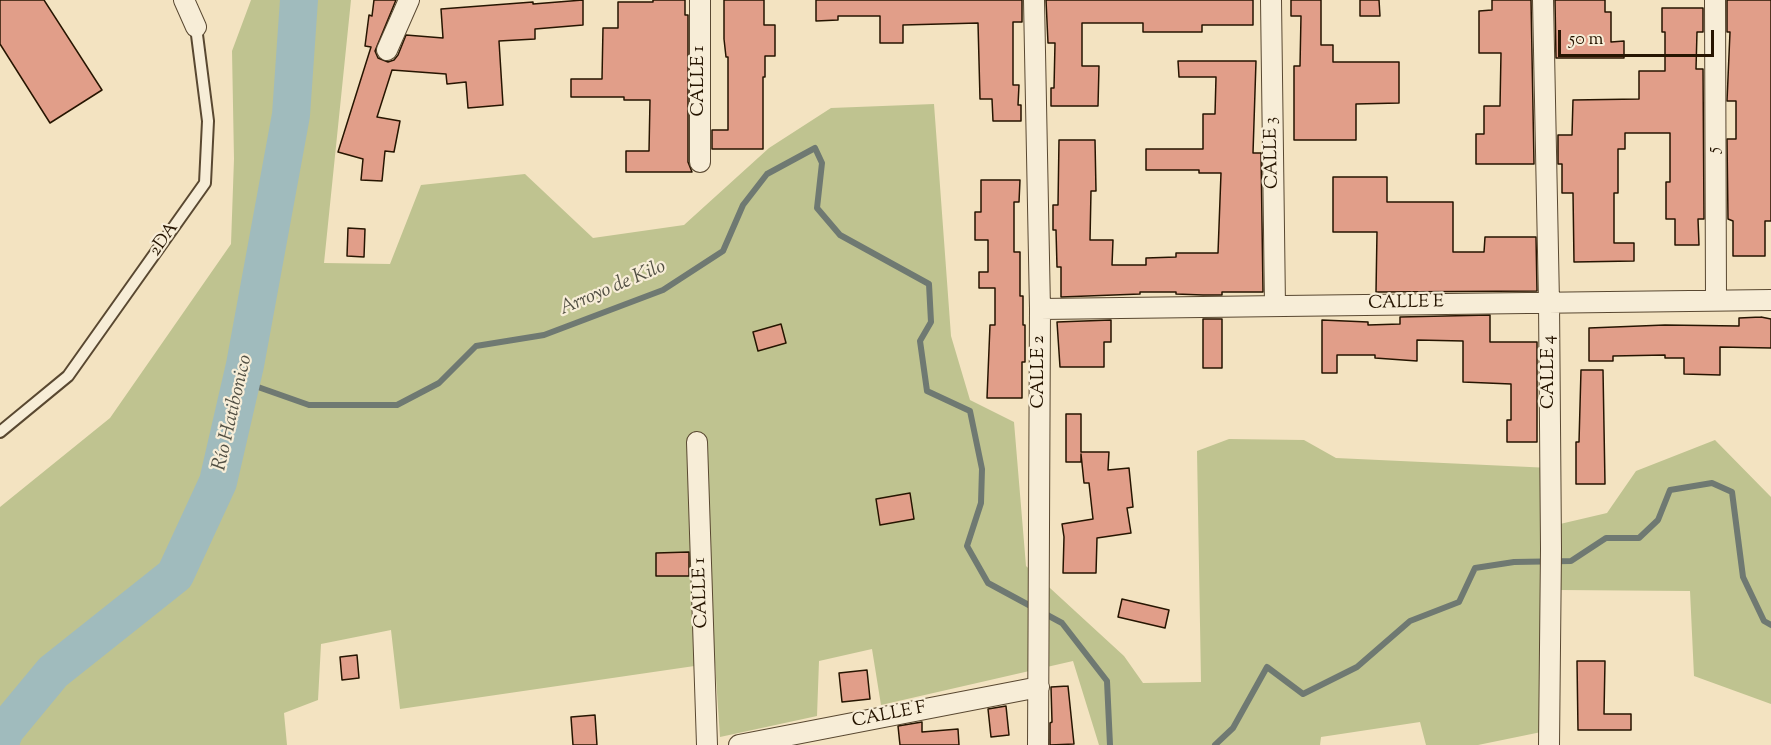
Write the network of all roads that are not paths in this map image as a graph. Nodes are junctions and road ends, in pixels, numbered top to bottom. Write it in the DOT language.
graph roads {
  1 [pos="184,0"];
  2 [pos="409,0"];
  3 [pos="700,0"];
  4 [pos="1034,0"];
  5 [pos="1271,0"];
  6 [pos="1543,0"];
  7 [pos="1715,0"];
  8 [pos="196,27"];
  9 [pos="387,50"];
  10 [pos="700,162"];
  11 [pos="1716,300"];
  12 [pos="1771,300"];
  13 [pos="1549,302"];
  14 [pos="1275,306"];
  15 [pos="1040,309"];
  16 [pos="0,432"];
  17 [pos="697,442"];
  18 [pos="1039,687"];
  19 [pos="707,745"];
  20 [pos="739,745"];
  21 [pos="1038,745"];
  22 [pos="1549,745"];
  1 -- 8 [label="street, 2DA"];
  2 -- 9 [label="street"];
  3 -- 10 [label="street, CALLE 1"];
  4 -- 15 [label="street, CALLE 2"];
  5 -- 14 [label="street, CALLE 3"];
  6 -- 13 [label="street, CALLE 4"];
  7 -- 11 [label="street, 5"];
  8 -- 16 [label="lane, 2DA"];
  11 -- 12 [label="street, CALLE E"];
  11 -- 13 [label="street, CALLE E"];
  13 -- 14 [label="street, CALLE E"];
  13 -- 22 [label="street, CALLE 4"];
  14 -- 15 [label="street, CALLE E"];
  15 -- 18 [label="street, CALLE 2"];
  17 -- 19 [label="street, CALLE 1"];
  18 -- 20 [label="street, CALLE F"];
  18 -- 21 [label="street, CALLE 2"];
}
